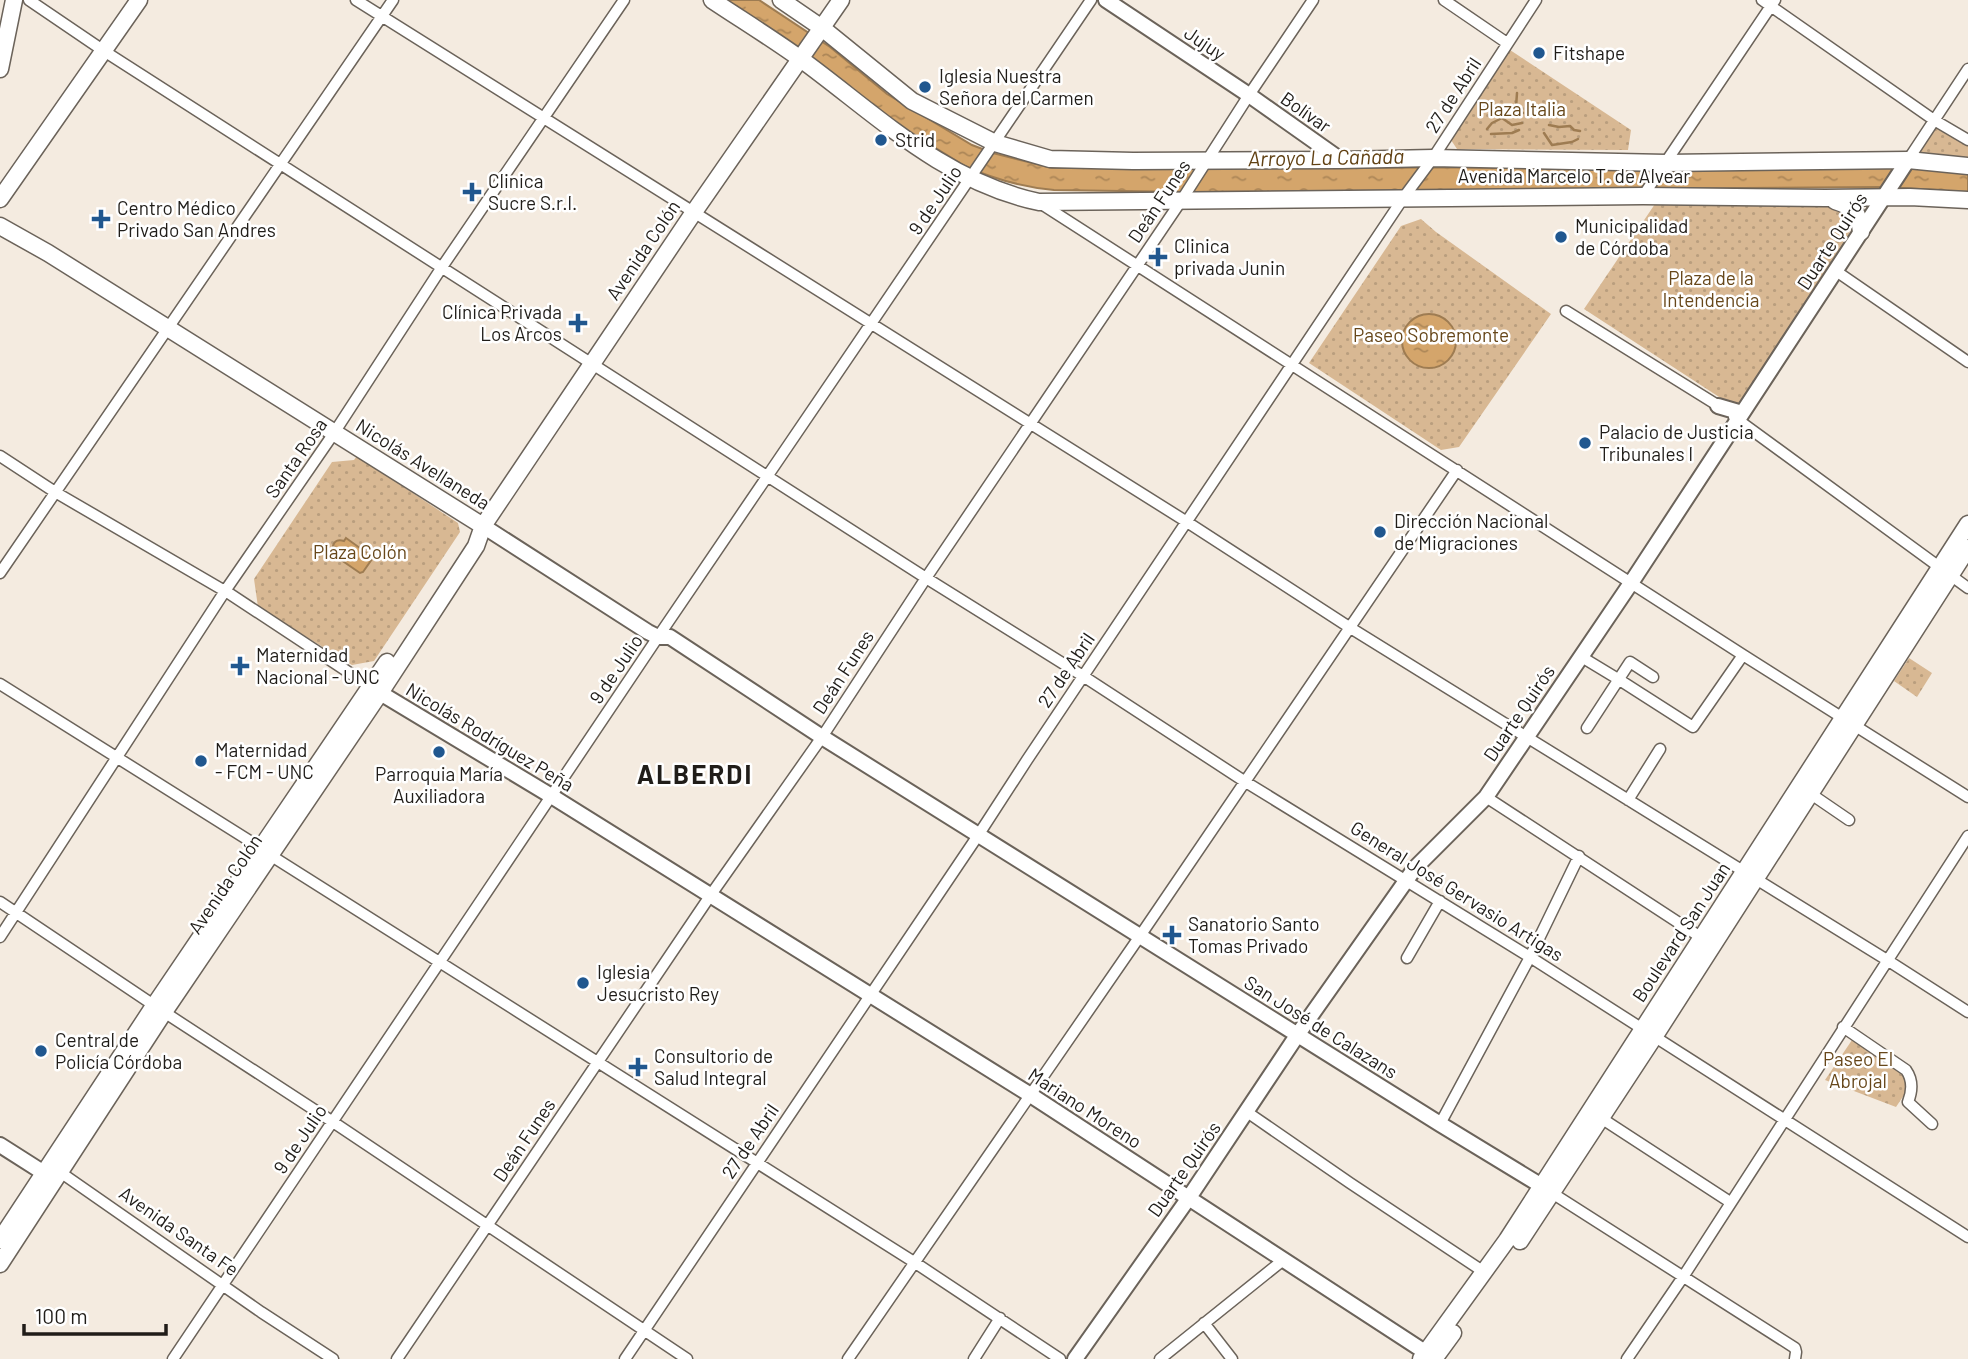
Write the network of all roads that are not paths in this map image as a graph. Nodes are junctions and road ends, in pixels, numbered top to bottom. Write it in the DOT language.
graph roads {
  1 [pos="14,0"];
  2 [pos="29,0"];
  3 [pos="139,0"];
  4 [pos="356,0"];
  5 [pos="393,0"];
  6 [pos="624,0"];
  7 [pos="712,0"];
  8 [pos="781,0"];
  9 [pos="841,0"];
  10 [pos="1091,0"];
  11 [pos="1106,0"];
  12 [pos="1313,0"];
  13 [pos="1444,0"];
  14 [pos="1536,0"];
  15 [pos="1769,2"];
  16 [pos="382,16"];
  17 [pos="822,28"];
  18 [pos="1507,43"];
  19 [pos="104,51"];
  20 [pos="800,59"];
  21 [pos="0,69"];
  22 [pos="1968,69"];
  23 [pos="1249,95"];
  24 [pos="543,117"];
  25 [pos="1934,120"];
  26 [pos="1968,140"];
  27 [pos="995,143"];
  28 [pos="1433,158"];
  29 [pos="1208,160"];
  30 [pos="1341,160"];
  31 [pos="1908,160"];
  32 [pos="281,163"];
  33 [pos="1665,163"];
  34 [pos="1968,166"];
  35 [pos="970,179"];
  36 [pos="1,196"];
  37 [pos="1643,196"];
  38 [pos="1405,197"];
  39 [pos="1825,198"];
  40 [pos="1883,198"];
  41 [pos="1968,200"];
  42 [pos="1181,201"];
  43 [pos="1039,202"];
  44 [pos="694,212"];
  45 [pos="0,226"];
  46 [pos="1861,232"];
  47 [pos="21,236"];
  48 [pos="1137,265"];
  49 [pos="442,267"];
  50 [pos="1836,271"];
  51 [pos="1566,311"];
  52 [pos="872,324"];
  53 [pos="167,328"];
  54 [pos="1968,362"];
  55 [pos="592,363"];
  56 [pos="1292,365"];
  57 [pos="1718,406"];
  58 [pos="1740,416"];
  59 [pos="1030,424"];
  60 [pos="334,433"];
  61 [pos="0,456"];
  62 [pos="1457,470"];
  63 [pos="769,477"];
  64 [pos="55,492"];
  65 [pos="1187,522"];
  66 [pos="1968,524"];
  67 [pos="483,526"];
  68 [pos="1968,548"];
  69 [pos="1945,572"];
  70 [pos="0,573"];
  71 [pos="926,578"];
  72 [pos="1631,583"];
  73 [pos="1968,588"];
  74 [pos="225,591"];
  75 [pos="1349,627"];
  76 [pos="659,637"];
  77 [pos="1743,655"];
  78 [pos="1580,656"];
  79 [pos="1083,676"];
  80 [pos="1653,677"];
  81 [pos="1618,679"];
  82 [pos="0,684"];
  83 [pos="376,690"];
  84 [pos="1850,722"];
  85 [pos="1587,728"];
  86 [pos="1527,736"];
  87 [pos="822,737"];
  88 [pos="1660,749"];
  89 [pos="117,758"];
  90 [pos="1244,781"];
  91 [pos="1811,794"];
  92 [pos="553,797"];
  93 [pos="1486,797"];
  94 [pos="1968,797"];
  95 [pos="1628,800"];
  96 [pos="1849,820"];
  97 [pos="979,834"];
  98 [pos="1968,836"];
  99 [pos="266,852"];
  100 [pos="1579,856"];
  101 [pos="1750,875"];
  102 [pos="1406,879"];
  103 [pos="710,896"];
  104 [pos="1440,901"];
  105 [pos="0,902"];
  106 [pos="17,913"];
  107 [pos="1140,936"];
  108 [pos="0,937"];
  109 [pos="1702,938"];
  110 [pos="1530,957"];
  111 [pos="1407,958"];
  112 [pos="1887,960"];
  113 [pos="440,963"];
  114 [pos="870,995"];
  115 [pos="159,1009"];
  116 [pos="1968,1012"];
  117 [pos="1843,1027"];
  118 [pos="1648,1033"];
  119 [pos="1298,1034"];
  120 [pos="598,1062"];
  121 [pos="1029,1094"];
  122 [pos="1247,1112"];
  123 [pos="1601,1118"];
  124 [pos="1783,1119"];
  125 [pos="333,1122"];
  126 [pos="1440,1124"];
  127 [pos="1932,1124"];
  128 [pos="0,1145"];
  129 [pos="757,1162"];
  130 [pos="52,1172"];
  131 [pos="1547,1189"];
  132 [pos="1188,1199"];
  133 [pos="1730,1202"];
  134 [pos="486,1226"];
  135 [pos="1968,1237"];
  136 [pos="0,1240"];
  137 [pos="1282,1261"];
  138 [pos="914,1262"];
  139 [pos="0,1264"];
  140 [pos="1484,1272"];
  141 [pos="1683,1277"];
  142 [pos="223,1285"];
  143 [pos="1000,1318"];
  144 [pos="1204,1323"];
  145 [pos="644,1330"];
  146 [pos="1447,1351"];
  147 [pos="1796,1356"];
  148 [pos="1430,1358"];
  149 [pos="173,1359"];
  150 [pos="333,1359"];
  151 [pos="397,1359"];
  152 [pos="625,1359"];
  153 [pos="687,1359"];
  154 [pos="848,1359"];
  155 [pos="974,1359"];
  156 [pos="1060,1359"];
  157 [pos="1075,1359"];
  158 [pos="1160,1359"];
  159 [pos="1232,1359"];
  160 [pos="1627,1359"];
  1 -- 21 [label="main road"];
  2 -- 19 [label="street, General José Gervasio Artigas"];
  3 -- 19 [label="main road"];
  4 -- 16 [label="street"];
  5 -- 16 [label="street"];
  6 -- 24 [label="street, Santa Rosa"];
  7 -- 20 [label="main road, Avenida Marcelo T. de Alvear"];
  8 -- 17 [label="main road, Avenida Marcelo T. de Alvear"];
  9 -- 17 [label="main road, Avenida Colón"];
  10 -- 27 [label="street, 9 de Julio"];
  11 -- 23 [label="street, Jujuy"];
  12 -- 23 [label="street, Deán Funes"];
  13 -- 18 [label="street"];
  14 -- 18 [label="street, 27 de Abril"];
  15 -- 25 [label="street"];
  15 -- 33 [label="street"];
  16 -- 24 [label="street"];
  16 -- 32 [label="street"];
  17 -- 20 [label="main road, Avenida Colón"];
  17 -- 27 [label="main road, Avenida Marcelo T. de Alvear"];
  18 -- 28 [label="street, 27 de Abril"];
  19 -- 32 [label="street, General José Gervasio Artigas"];
  19 -- 36 [label="main road"];
  20 -- 35 [label="main road, Avenida Marcelo T. de Alvear"];
  20 -- 44 [label="main road, Avenida Colón"];
  22 -- 25 [label="street, Duarte Quirós"];
  23 -- 29 [label="street, Deán Funes"];
  23 -- 30 [label="street, Bolívar"];
  24 -- 44 [label="street"];
  24 -- 49 [label="street, Santa Rosa"];
  25 -- 26 [label="street"];
  25 -- 31 [label="street, Duarte Quirós"];
  27 -- 29 [label="main road, Avenida Marcelo T. de Alvear"];
  27 -- 35 [label="street, 9 de Julio"];
  28 -- 30 [label="main road, Avenida Marcelo T. de Alvear"];
  28 -- 33 [label="main road, Avenida Marcelo T. de Alvear"];
  28 -- 38 [label="street, 27 de Abril"];
  29 -- 30 [label="main road, Avenida Marcelo T. de Alvear"];
  29 -- 42 [label="street, Deán Funes"];
  31 -- 33 [label="main road, Avenida Marcelo T. de Alvear"];
  31 -- 34 [label="main road, Avenida Marcelo T. de Alvear"];
  31 -- 40 [label="street, Duarte Quirós"];
  32 -- 49 [label="street, General José Gervasio Artigas"];
  32 -- 53 [label="street"];
  33 -- 37 [label="street"];
  35 -- 43 [label="main road, Avenida Marcelo T. de Alvear"];
  35 -- 52 [label="street, 9 de Julio"];
  36 -- 47 [label="main road"];
  37 -- 38 [label="main road, Avenida Marcelo T. de Alvear"];
  37 -- 39 [label="main road, Avenida Marcelo T. de Alvear"];
  38 -- 42 [label="main road, Avenida Marcelo T. de Alvear"];
  38 -- 56 [label="street, 27 de Abril"];
  39 -- 40 [label="main road, Avenida Marcelo T. de Alvear"];
  39 -- 46 [label="main road"];
  40 -- 41 [label="main road, Avenida Marcelo T. de Alvear"];
  40 -- 46 [label="street, Duarte Quirós"];
  42 -- 43 [label="main road, Avenida Marcelo T. de Alvear"];
  42 -- 48 [label="street, Deán Funes"];
  43 -- 48 [label="street"];
  44 -- 52 [label="street"];
  44 -- 55 [label="main road, Avenida Colón"];
  45 -- 47 [label="main road, Nicolás Avellaneda"];
  46 -- 50 [label="street, Duarte Quirós"];
  47 -- 53 [label="main road, Nicolás Avellaneda"];
  48 -- 56 [label="street"];
  48 -- 59 [label="street, Deán Funes"];
  49 -- 55 [label="street, General José Gervasio Artigas"];
  49 -- 60 [label="street, Santa Rosa"];
  50 -- 54 [label="street"];
  50 -- 58 [label="street, Duarte Quirós"];
  51 -- 57 [label="street"];
  52 -- 59 [label="street"];
  52 -- 63 [label="street, 9 de Julio"];
  53 -- 60 [label="main road, Nicolás Avellaneda"];
  53 -- 64 [label="street"];
  55 -- 63 [label="street, General José Gervasio Artigas"];
  55 -- 67 [label="main road, Avenida Colón"];
  56 -- 62 [label="street"];
  56 -- 65 [label="street, 27 de Abril"];
  57 -- 58 [label="street"];
  58 -- 69 [label="street"];
  58 -- 72 [label="street, Duarte Quirós"];
  59 -- 65 [label="street"];
  59 -- 71 [label="street, Deán Funes"];
  60 -- 67 [label="main road, Nicolás Avellaneda"];
  60 -- 74 [label="street, Santa Rosa"];
  61 -- 64 [label="street, Nicolás Rodríguez Peña"];
  62 -- 72 [label="street"];
  62 -- 75 [label="street"];
  63 -- 71 [label="street, General José Gervasio Artigas"];
  63 -- 76 [label="street, 9 de Julio"];
  64 -- 70 [label="street"];
  64 -- 74 [label="street, Nicolás Rodríguez Peña"];
  65 -- 75 [label="street"];
  65 -- 79 [label="street, 27 de Abril"];
  66 -- 69 [label="main road, Boulevard San Juan"];
  67 -- 76 [label="street, Nicolás Avellaneda"];
  67 -- 83 [label="main road, Avenida Colón"];
  68 -- 69 [label="main road, Boulevard San Juan"];
  69 -- 73 [label="street"];
  69 -- 84 [label="main road, Boulevard San Juan"];
  71 -- 79 [label="street, General José Gervasio Artigas"];
  71 -- 87 [label="street, Deán Funes"];
  72 -- 77 [label="street"];
  72 -- 78 [label="street, Duarte Quirós"];
  74 -- 83 [label="street, Nicolás Rodríguez Peña"];
  74 -- 89 [label="street, Santa Rosa"];
  75 -- 86 [label="street"];
  75 -- 90 [label="street"];
  76 -- 87 [label="street, Nicolás Avellaneda"];
  76 -- 92 [label="street, 9 de Julio"];
  77 -- 81 [label="street"];
  77 -- 84 [label="street"];
  78 -- 81 [label="street"];
  78 -- 86 [label="street, Duarte Quirós"];
  79 -- 90 [label="street, General José Gervasio Artigas"];
  79 -- 97 [label="street, 27 de Abril"];
  80 -- 81 [label="street"];
  81 -- 85 [label="street"];
  82 -- 89 [label="street"];
  83 -- 92 [label="street, Nicolás Rodríguez Peña"];
  83 -- 99 [label="main road, Avenida Colón"];
  84 -- 91 [label="main road, Boulevard San Juan"];
  84 -- 94 [label="street"];
  84 -- 101 [label="main road, Boulevard San Juan"];
  86 -- 93 [label="street, Duarte Quirós"];
  86 -- 95 [label="street"];
  87 -- 97 [label="street, San José de Calazans"];
  87 -- 103 [label="street, Deán Funes"];
  88 -- 95 [label="street"];
  89 -- 99 [label="street"];
  89 -- 106 [label="street, Santa Rosa"];
  90 -- 102 [label="street, General José Gervasio Artigas"];
  90 -- 107 [label="street"];
  91 -- 96 [label="street"];
  91 -- 101 [label="main road, Boulevard San Juan"];
  92 -- 103 [label="street, Nicolás Rodríguez Peña"];
  92 -- 113 [label="street, 9 de Julio"];
  93 -- 100 [label="street"];
  93 -- 102 [label="street, Duarte Quirós"];
  95 -- 101 [label="street"];
  97 -- 107 [label="street, San José de Calazans"];
  97 -- 114 [label="street, 27 de Abril"];
  98 -- 112 [label="street"];
  99 -- 113 [label="street"];
  99 -- 115 [label="main road, Avenida Colón"];
  100 -- 109 [label="street"];
  100 -- 110 [label="street"];
  101 -- 109 [label="main road, Boulevard San Juan"];
  101 -- 112 [label="street"];
  101 -- 118 [label="main road, Boulevard San Juan"];
  102 -- 104 [label="street, General José Gervasio Artigas"];
  102 -- 119 [label="street, Duarte Quirós"];
  103 -- 114 [label="street, Mariano Moreno"];
  103 -- 120 [label="street, Deán Funes"];
  104 -- 110 [label="street, General José Gervasio Artigas"];
  104 -- 111 [label="street"];
  105 -- 106 [label="street"];
  106 -- 108 [label="street, Santa Rosa"];
  106 -- 115 [label="street"];
  107 -- 119 [label="street, San José de Calazans"];
  107 -- 121 [label="street"];
  109 -- 118 [label="main road, Boulevard San Juan"];
  110 -- 118 [label="street, General José Gervasio Artigas"];
  110 -- 126 [label="street"];
  112 -- 116 [label="street"];
  112 -- 117 [label="street"];
  113 -- 120 [label="street"];
  113 -- 125 [label="street, 9 de Julio"];
  114 -- 121 [label="street, Mariano Moreno"];
  114 -- 129 [label="street, 27 de Abril"];
  115 -- 125 [label="street"];
  115 -- 130 [label="main road, Avenida Colón"];
  117 -- 124 [label="street"];
  117 -- 127 [label="street"];
  118 -- 123 [label="main road, Boulevard San Juan"];
  118 -- 124 [label="street, General José Gervasio Artigas"];
  118 -- 131 [label="main road, Boulevard San Juan"];
  119 -- 122 [label="street, Duarte Quirós"];
  119 -- 126 [label="street, San José de Calazans"];
  120 -- 129 [label="street"];
  120 -- 134 [label="street, Deán Funes"];
  121 -- 132 [label="street, Mariano Moreno"];
  121 -- 138 [label="street"];
  122 -- 132 [label="street, Duarte Quirós"];
  122 -- 140 [label="street"];
  123 -- 131 [label="main road, Boulevard San Juan"];
  123 -- 133 [label="street"];
  124 -- 133 [label="street"];
  124 -- 135 [label="street, General José Gervasio Artigas"];
  125 -- 134 [label="street"];
  125 -- 142 [label="street, 9 de Julio"];
  126 -- 131 [label="street, San José de Calazans"];
  128 -- 130 [label="street, Avenida Santa Fe"];
  129 -- 138 [label="street"];
  129 -- 145 [label="street, 27 de Abril"];
  130 -- 136 [label="main road, Avenida Colón"];
  130 -- 139 [label="main road, Avenida Colón"];
  130 -- 142 [label="street, Avenida Santa Fe"];
  131 -- 140 [label="main road, Boulevard San Juan"];
  131 -- 141 [label="street, San José de Calazans"];
  131 -- 146 [label="main road, Boulevard San Juan"];
  132 -- 137 [label="street, Mariano Moreno"];
  132 -- 157 [label="street, Duarte Quirós"];
  133 -- 141 [label="street"];
  134 -- 145 [label="street"];
  134 -- 151 [label="street, Deán Funes"];
  137 -- 144 [label="street"];
  137 -- 148 [label="street, Mariano Moreno"];
  138 -- 143 [label="street"];
  138 -- 154 [label="street"];
  140 -- 148 [label="main road, Boulevard San Juan"];
  141 -- 147 [label="street, San José de Calazans"];
  141 -- 160 [label="street"];
  142 -- 149 [label="street, 9 de Julio"];
  142 -- 150 [label="street, Avenida Santa Fe"];
  143 -- 155 [label="street"];
  143 -- 156 [label="street"];
  144 -- 158 [label="street"];
  144 -- 159 [label="street"];
  145 -- 152 [label="street, 27 de Abril"];
  145 -- 153 [label="street"];
  146 -- 148 [label="main road, Boulevard San Juan"];
}
